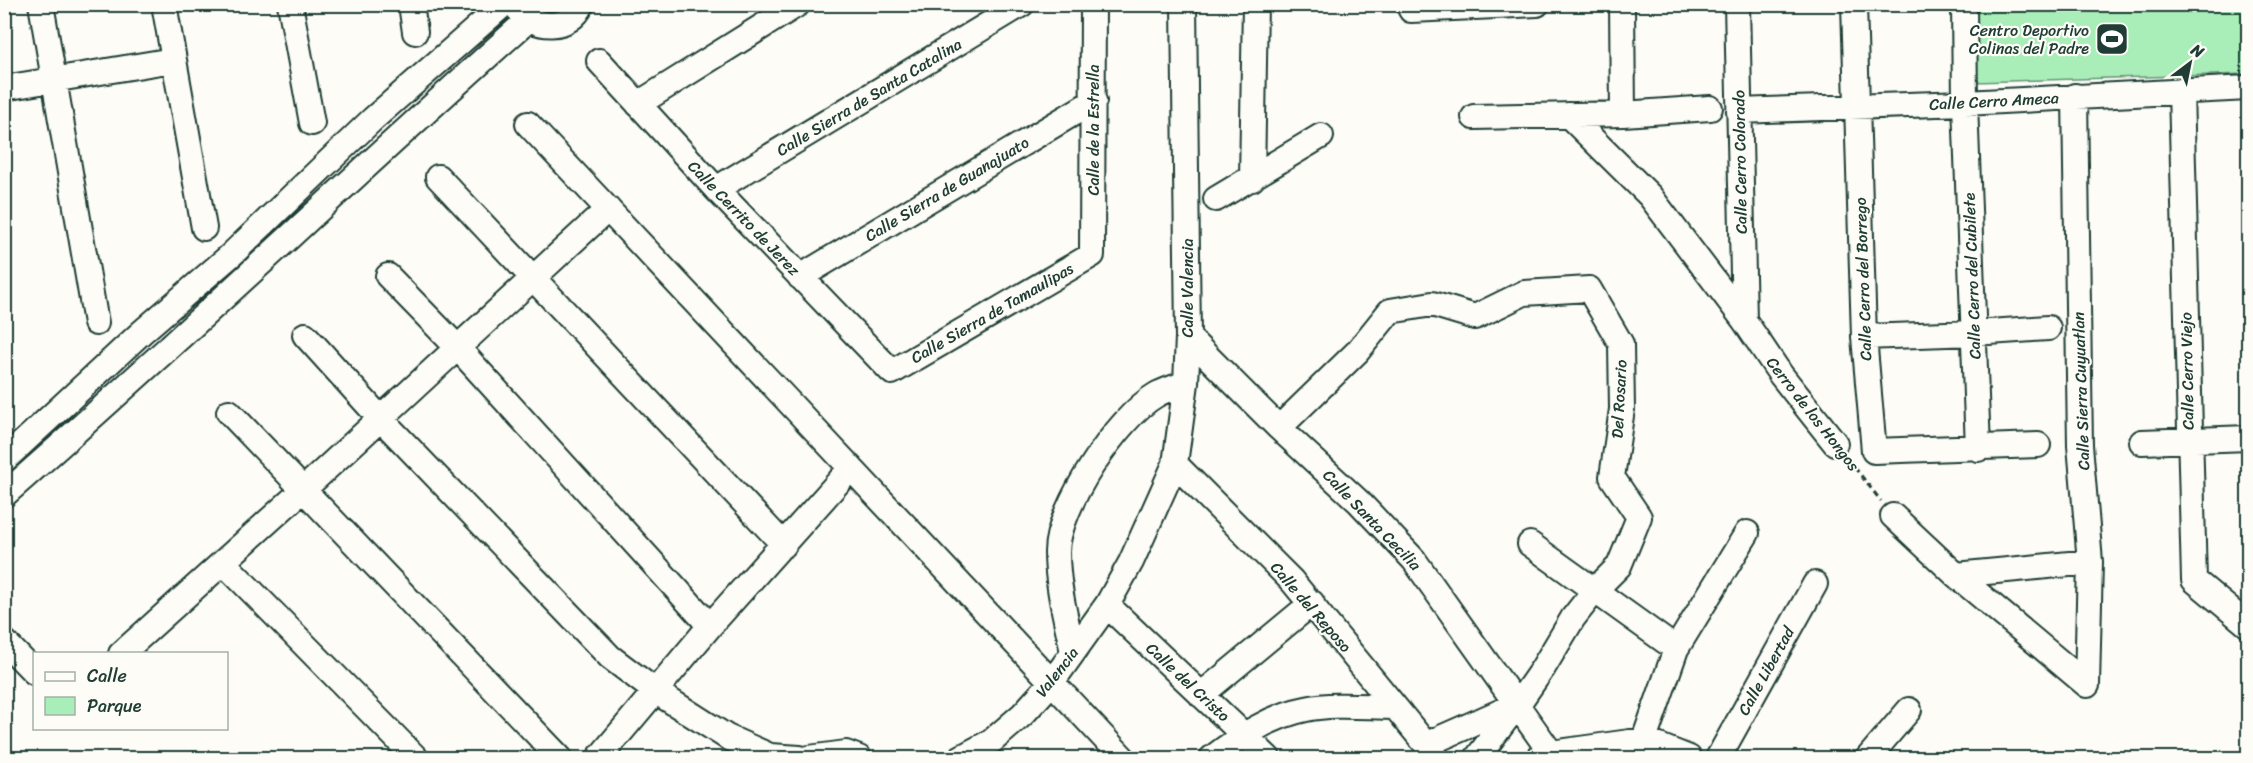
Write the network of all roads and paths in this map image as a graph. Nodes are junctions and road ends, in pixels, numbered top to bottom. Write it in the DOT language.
graph roads {
  1 [pos="41,4"];
  2 [pos="164,4"];
  3 [pos="290,4"];
  4 [pos="411,4"];
  5 [pos="504,4"];
  6 [pos="582,4"];
  7 [pos="798,4"];
  8 [pos="1022,4"];
  9 [pos="1093,4"];
  10 [pos="1184,4"];
  11 [pos="1255,4"];
  12 [pos="1408,4"];
  13 [pos="1537,4"];
  14 [pos="1622,4"];
  15 [pos="1737,4"];
  16 [pos="1854,4"];
  17 [pos="1964,4"];
  18 [pos="521,12"];
  19 [pos="415,32"];
  20 [pos="173,60"];
  21 [pos="599,61"];
  22 [pos="53,80"];
  23 [pos="4,88"];
  24 [pos="2248,88"];
  25 [pos="2181,91"];
  26 [pos="2075,96"];
  27 [pos="1094,101"];
  28 [pos="1965,103"];
  29 [pos="638,104"];
  30 [pos="1857,107"];
  31 [pos="1710,108"];
  32 [pos="1739,111"];
  33 [pos="1623,114"];
  34 [pos="1568,115"];
  35 [pos="1474,117"];
  36 [pos="312,123"];
  37 [pos="528,124"];
  38 [pos="1321,136"];
  39 [pos="438,177"];
  40 [pos="1252,178"];
  41 [pos="716,189"];
  42 [pos="1216,199"];
  43 [pos="608,209"];
  44 [pos="204,228"];
  45 [pos="1092,255"];
  46 [pos="388,276"];
  47 [pos="800,277"];
  48 [pos="531,278"];
  49 [pos="1744,320"];
  50 [pos="96,323"];
  51 [pos="2048,328"];
  52 [pos="1974,333"];
  53 [pos="305,335"];
  54 [pos="1188,337"];
  55 [pos="1864,337"];
  56 [pos="457,347"];
  57 [pos="892,372"];
  58 [pos="1186,383"];
  59 [pos="229,412"];
  60 [pos="380,418"];
  61 [pos="1279,428"];
  62 [pos="2248,438"];
  63 [pos="2189,441"];
  64 [pos="2142,442"];
  65 [pos="1835,443"];
  66 [pos="2038,446"];
  67 [pos="1978,448"];
  68 [pos="4,460"];
  69 [pos="1175,464"];
  70 [pos="852,468"];
  71 [pos="303,490"];
  72 [pos="4,495"];
  73 [pos="1893,516"];
  74 [pos="1747,533"];
  75 [pos="1530,544"];
  76 [pos="784,545"];
  77 [pos="223,562"];
  78 [pos="1131,562"];
  79 [pos="2090,562"];
  80 [pos="1956,575"];
  81 [pos="1815,584"];
  82 [pos="1594,590"];
  83 [pos="1312,603"];
  84 [pos="1107,605"];
  85 [pos="2248,625"];
  86 [pos="710,626"];
  87 [pos="4,641"];
  88 [pos="1676,649"];
  89 [pos="123,652"];
  90 [pos="1072,652"];
  91 [pos="33,671"];
  92 [pos="1052,682"];
  93 [pos="655,691"];
  94 [pos="1201,695"];
  95 [pos="1518,704"];
  96 [pos="1394,707"];
  97 [pos="1909,710"];
  98 [pos="1243,735"];
  99 [pos="1644,740"];
  100 [pos="1432,752"];
  101 [pos="972,756"];
  102 [pos="1543,756"];
  103 [pos="416,759"];
  104 [pos="560,759"];
  105 [pos="599,759"];
  106 [pos="800,759"];
  107 [pos="809,759"];
  108 [pos="859,759"];
  109 [pos="1123,759"];
  110 [pos="1212,759"];
  111 [pos="1268,759"];
  112 [pos="1477,759"];
  113 [pos="1689,759"];
  114 [pos="1718,759"];
  115 [pos="1868,759"];
  1 -- 22 [label="street"];
  2 -- 20 [label="street"];
  3 -- 36 [label="street"];
  4 -- 19 [label="street"];
  5 -- 68 [label="street"];
  6 -- 18 [label="street"];
  7 -- 29 [label="street"];
  8 -- 41 [label="street, Calle Sierra de Santa Catalina"];
  9 -- 27 [label="street, Calle de la Estrella"];
  10 -- 54 [label="street, Calle Valencia"];
  11 -- 40 [label="street"];
  12 -- 13 [label="street"];
  14 -- 33 [label="street"];
  15 -- 32 [label="street, Calle Cerro Colorado"];
  16 -- 30 [label="street, Calle Cerro del Borrego"];
  17 -- 28 [label="street, Calle Cerro del Cubilete"];
  18 -- 72 [label="street"];
  20 -- 22 [label="street"];
  20 -- 44 [label="street"];
  21 -- 29 [label="street, Calle Cerrito de Jerez"];
  22 -- 23 [label="street"];
  22 -- 50 [label="street"];
  24 -- 25 [label="street, Calle Cerro Ameca"];
  25 -- 26 [label="street, Calle Cerro Ameca"];
  25 -- 63 [label="street, Calle Cerro Viejo"];
  26 -- 28 [label="street, Calle Cerro Ameca"];
  26 -- 79 [label="street, Calle Sierra Cuyuatlan"];
  27 -- 45 [label="street, Calle de la Estrella"];
  27 -- 47 [label="street, Calle Sierra de Guanajuato"];
  28 -- 30 [label="street, Calle Cerro Ameca"];
  28 -- 52 [label="street, Calle Cerro del Cubilete"];
  29 -- 41 [label="street, Calle Cerrito de Jerez"];
  30 -- 32 [label="street, Calle Cerro Ameca"];
  30 -- 55 [label="street, Calle Cerro del Borrego"];
  31 -- 33 [label="street"];
  32 -- 49 [label="street, Calle Cerro Colorado"];
  33 -- 34 [label="street"];
  34 -- 35 [label="street"];
  34 -- 49 [label="street, Cerro de los Hongos"];
  37 -- 43 [label="street"];
  38 -- 40 [label="street"];
  39 -- 48 [label="street"];
  40 -- 42 [label="street"];
  41 -- 47 [label="street, Calle Cerrito de Jerez"];
  43 -- 48 [label="street"];
  43 -- 70 [label="street"];
  45 -- 57 [label="street, Calle Sierra de Tamaulipas"];
  46 -- 56 [label="street"];
  47 -- 57 [label="street, Calle Cerrito de Jerez"];
  48 -- 56 [label="street"];
  48 -- 76 [label="street"];
  49 -- 65 [label="street, Cerro de los Hongos"];
  51 -- 52 [label="street"];
  52 -- 55 [label="street"];
  52 -- 67 [label="street, Calle Cerro del Cubilete"];
  53 -- 60 [label="street"];
  54 -- 58 [label="street, Calle Valencia"];
  54 -- 61 [label="street, Calle Santa Cecilia"];
  55 -- 67 [label="street, Calle Cerro del Borrego"];
  56 -- 60 [label="street"];
  56 -- 86 [label="street"];
  58 -- 69 [label="street, Calle Valencia"];
  58 -- 90 [label="street"];
  59 -- 71 [label="street"];
  60 -- 71 [label="street"];
  60 -- 93 [label="street"];
  61 -- 82 [label="street, Del Rosario"];
  61 -- 95 [label="street, Calle Santa Cecilia"];
  62 -- 63 [label="street"];
  63 -- 64 [label="street"];
  63 -- 85 [label="street, Calle Cerro Viejo"];
  65 -- 73 [label="path, Cerro de los Hongos"];
  66 -- 67 [label="street"];
  69 -- 78 [label="street, Calle Valencia"];
  69 -- 83 [label="street, Calle del Reposo"];
  70 -- 76 [label="street"];
  70 -- 92 [label="street"];
  71 -- 77 [label="street"];
  71 -- 104 [label="street"];
  73 -- 80 [label="street"];
  74 -- 88 [label="street"];
  75 -- 82 [label="street"];
  76 -- 86 [label="street"];
  77 -- 89 [label="street"];
  77 -- 103 [label="street"];
  78 -- 84 [label="street, Valencia"];
  79 -- 80 [label="street"];
  79 -- 80 [label="street, Calle Sierra Cuyuatlan"];
  81 -- 114 [label="street, Calle Libertad"];
  82 -- 88 [label="street"];
  82 -- 95 [label="street, Del Rosario"];
  83 -- 94 [label="street"];
  83 -- 96 [label="street, Calle del Reposo"];
  84 -- 90 [label="street, Valencia"];
  84 -- 94 [label="street, Calle del Cristo"];
  86 -- 93 [label="street"];
  87 -- 91 [label="street"];
  88 -- 99 [label="street"];
  90 -- 92 [label="street, Valencia"];
  92 -- 101 [label="street, Valencia"];
  92 -- 109 [label="street"];
  93 -- 105 [label="street"];
  93 -- 106 [label="street"];
  94 -- 98 [label="street, Calle del Cristo"];
  95 -- 100 [label="street"];
  95 -- 102 [label="street, Calle Santa Cecilia"];
  95 -- 112 [label="street, Del Rosario"];
  96 -- 98 [label="street"];
  96 -- 100 [label="street, Calle del Reposo"];
  97 -- 115 [label="street"];
  98 -- 110 [label="street"];
  98 -- 111 [label="street, Calle del Cristo"];
  99 -- 102 [label="street"];
  99 -- 113 [label="street"];
  107 -- 108 [label="street"];
}
